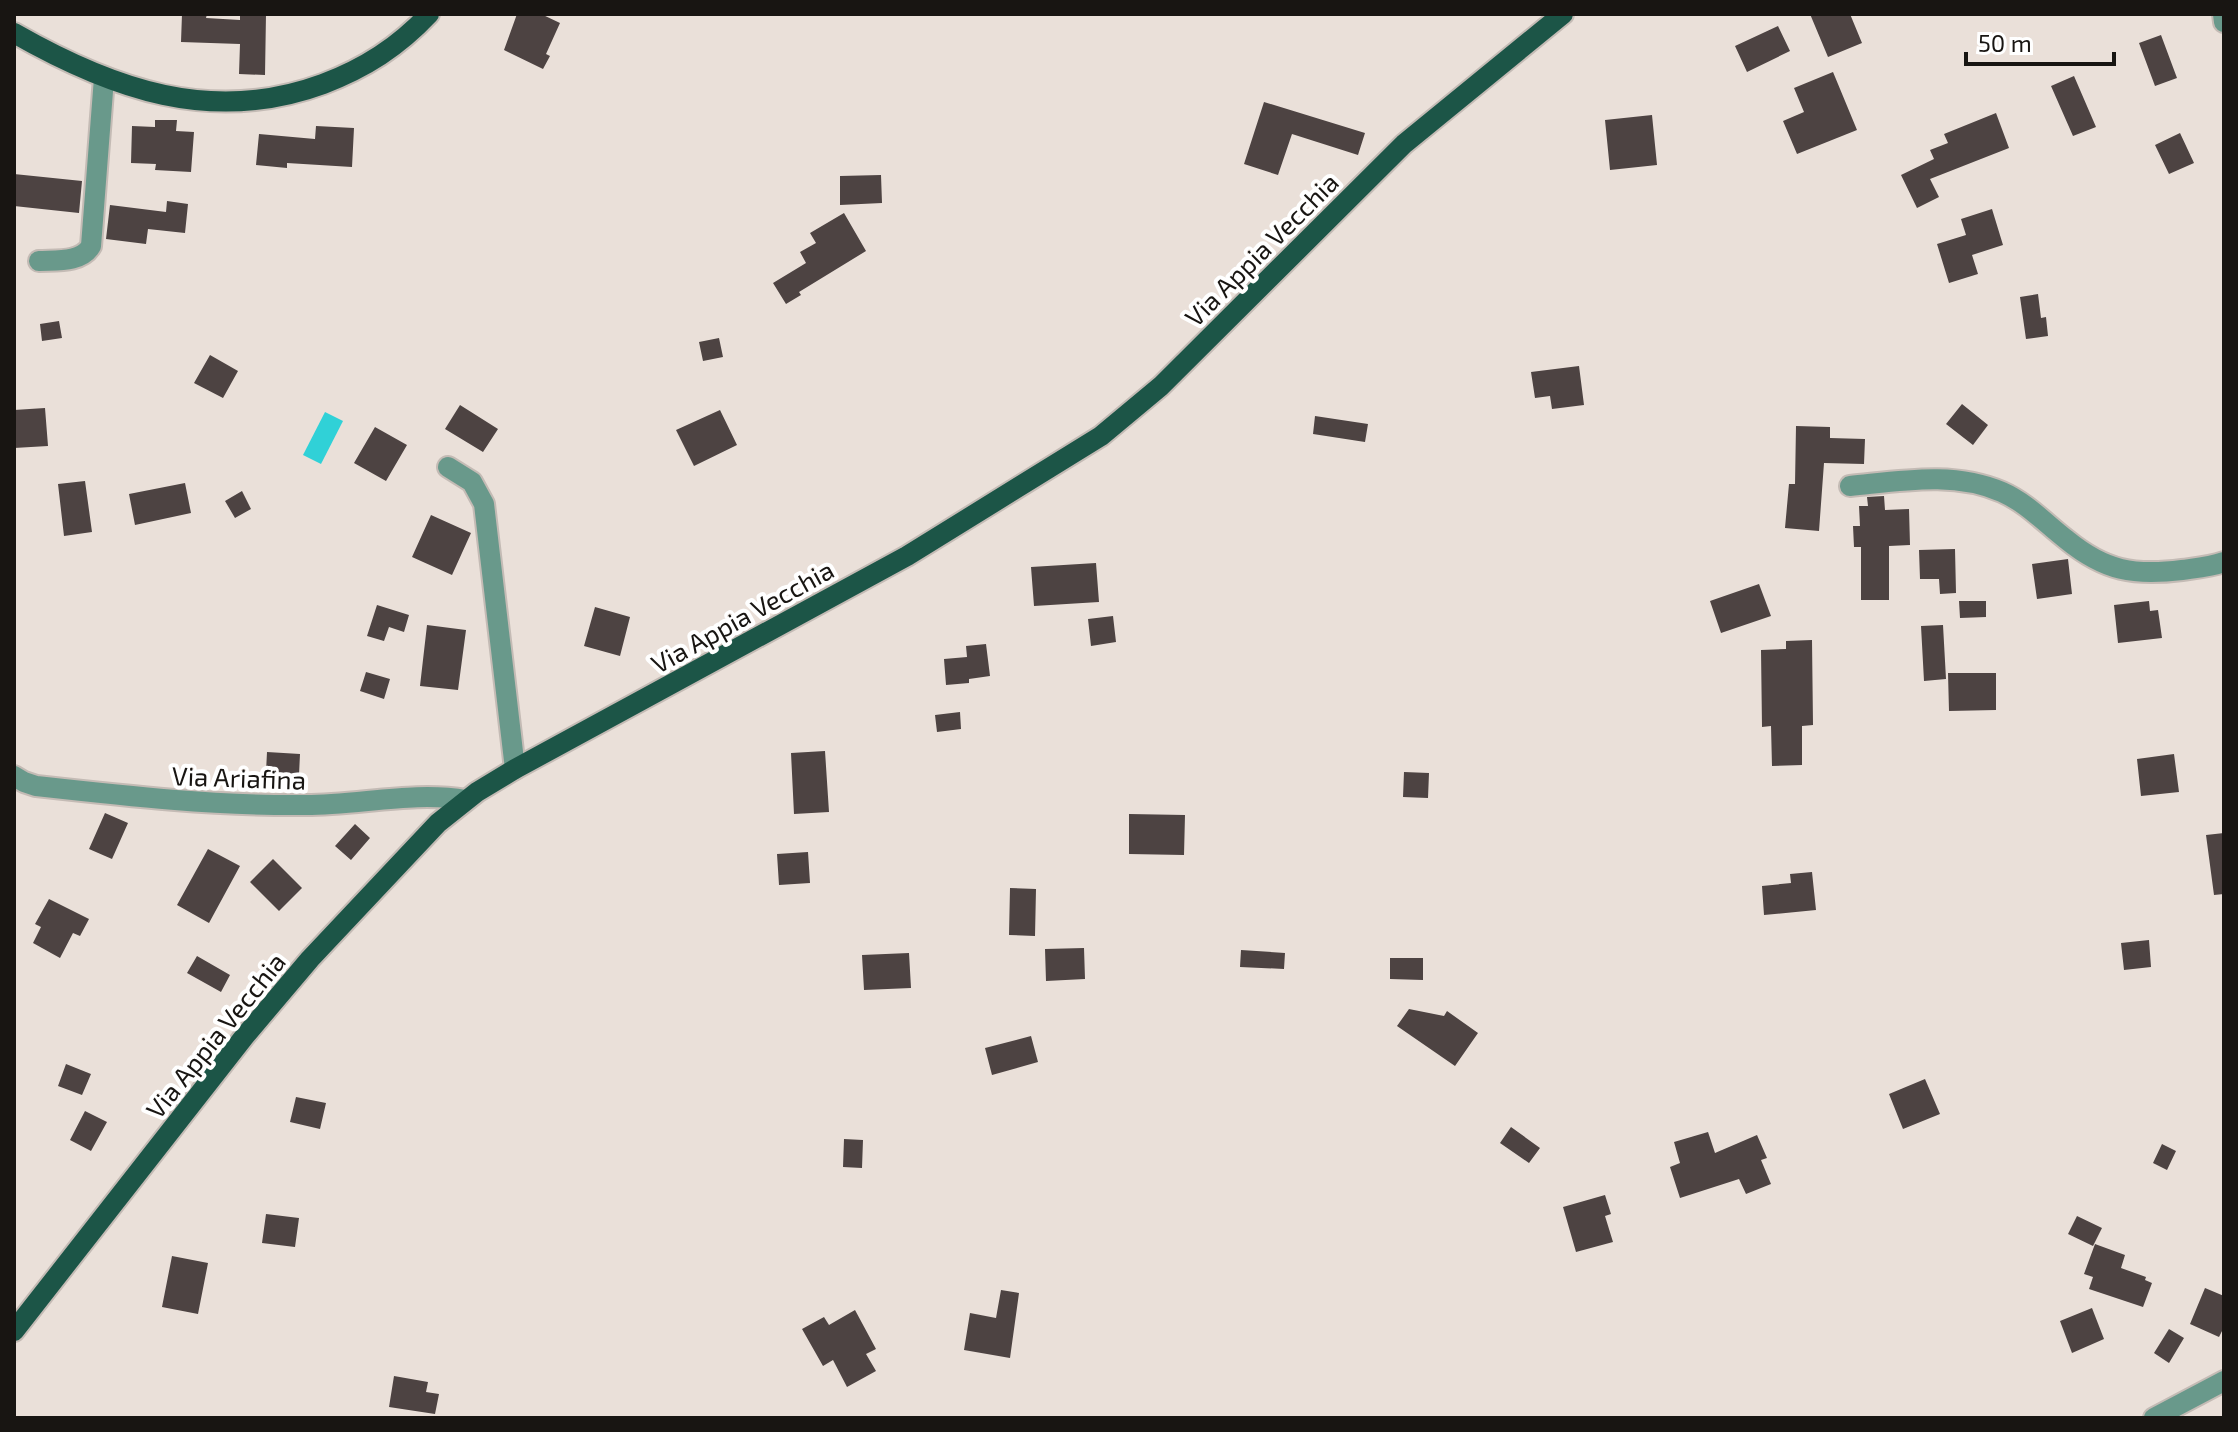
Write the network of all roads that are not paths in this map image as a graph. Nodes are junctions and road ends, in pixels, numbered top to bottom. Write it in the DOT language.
graph roads {
  1 [pos="429,14"];
  2 [pos="1563,14"];
  3 [pos="2223,14"];
  4 [pos="2224,22"];
  5 [pos="14,33"];
  6 [pos="104,78"];
  7 [pos="39,261"];
  8 [pos="448,467"];
  9 [pos="1850,486"];
  10 [pos="2224,562"];
  11 [pos="515,769"];
  12 [pos="14,776"];
  13 [pos="466,800"];
  14 [pos="14,1331"];
  15 [pos="2224,1381"];
  16 [pos="2154,1418"];
  1 -- 6 [label="main road"];
  2 -- 11 [label="main road, Via Appia Vecchia"];
  3 -- 4 [label="street"];
  5 -- 6 [label="main road"];
  6 -- 7 [label="street"];
  8 -- 11 [label="street"];
  9 -- 10 [label="street"];
  11 -- 13 [label="main road, Via Appia Vecchia"];
  12 -- 13 [label="street, Via Ariafina"];
  13 -- 14 [label="main road, Via Appia Vecchia"];
  15 -- 16 [label="street"];
}
